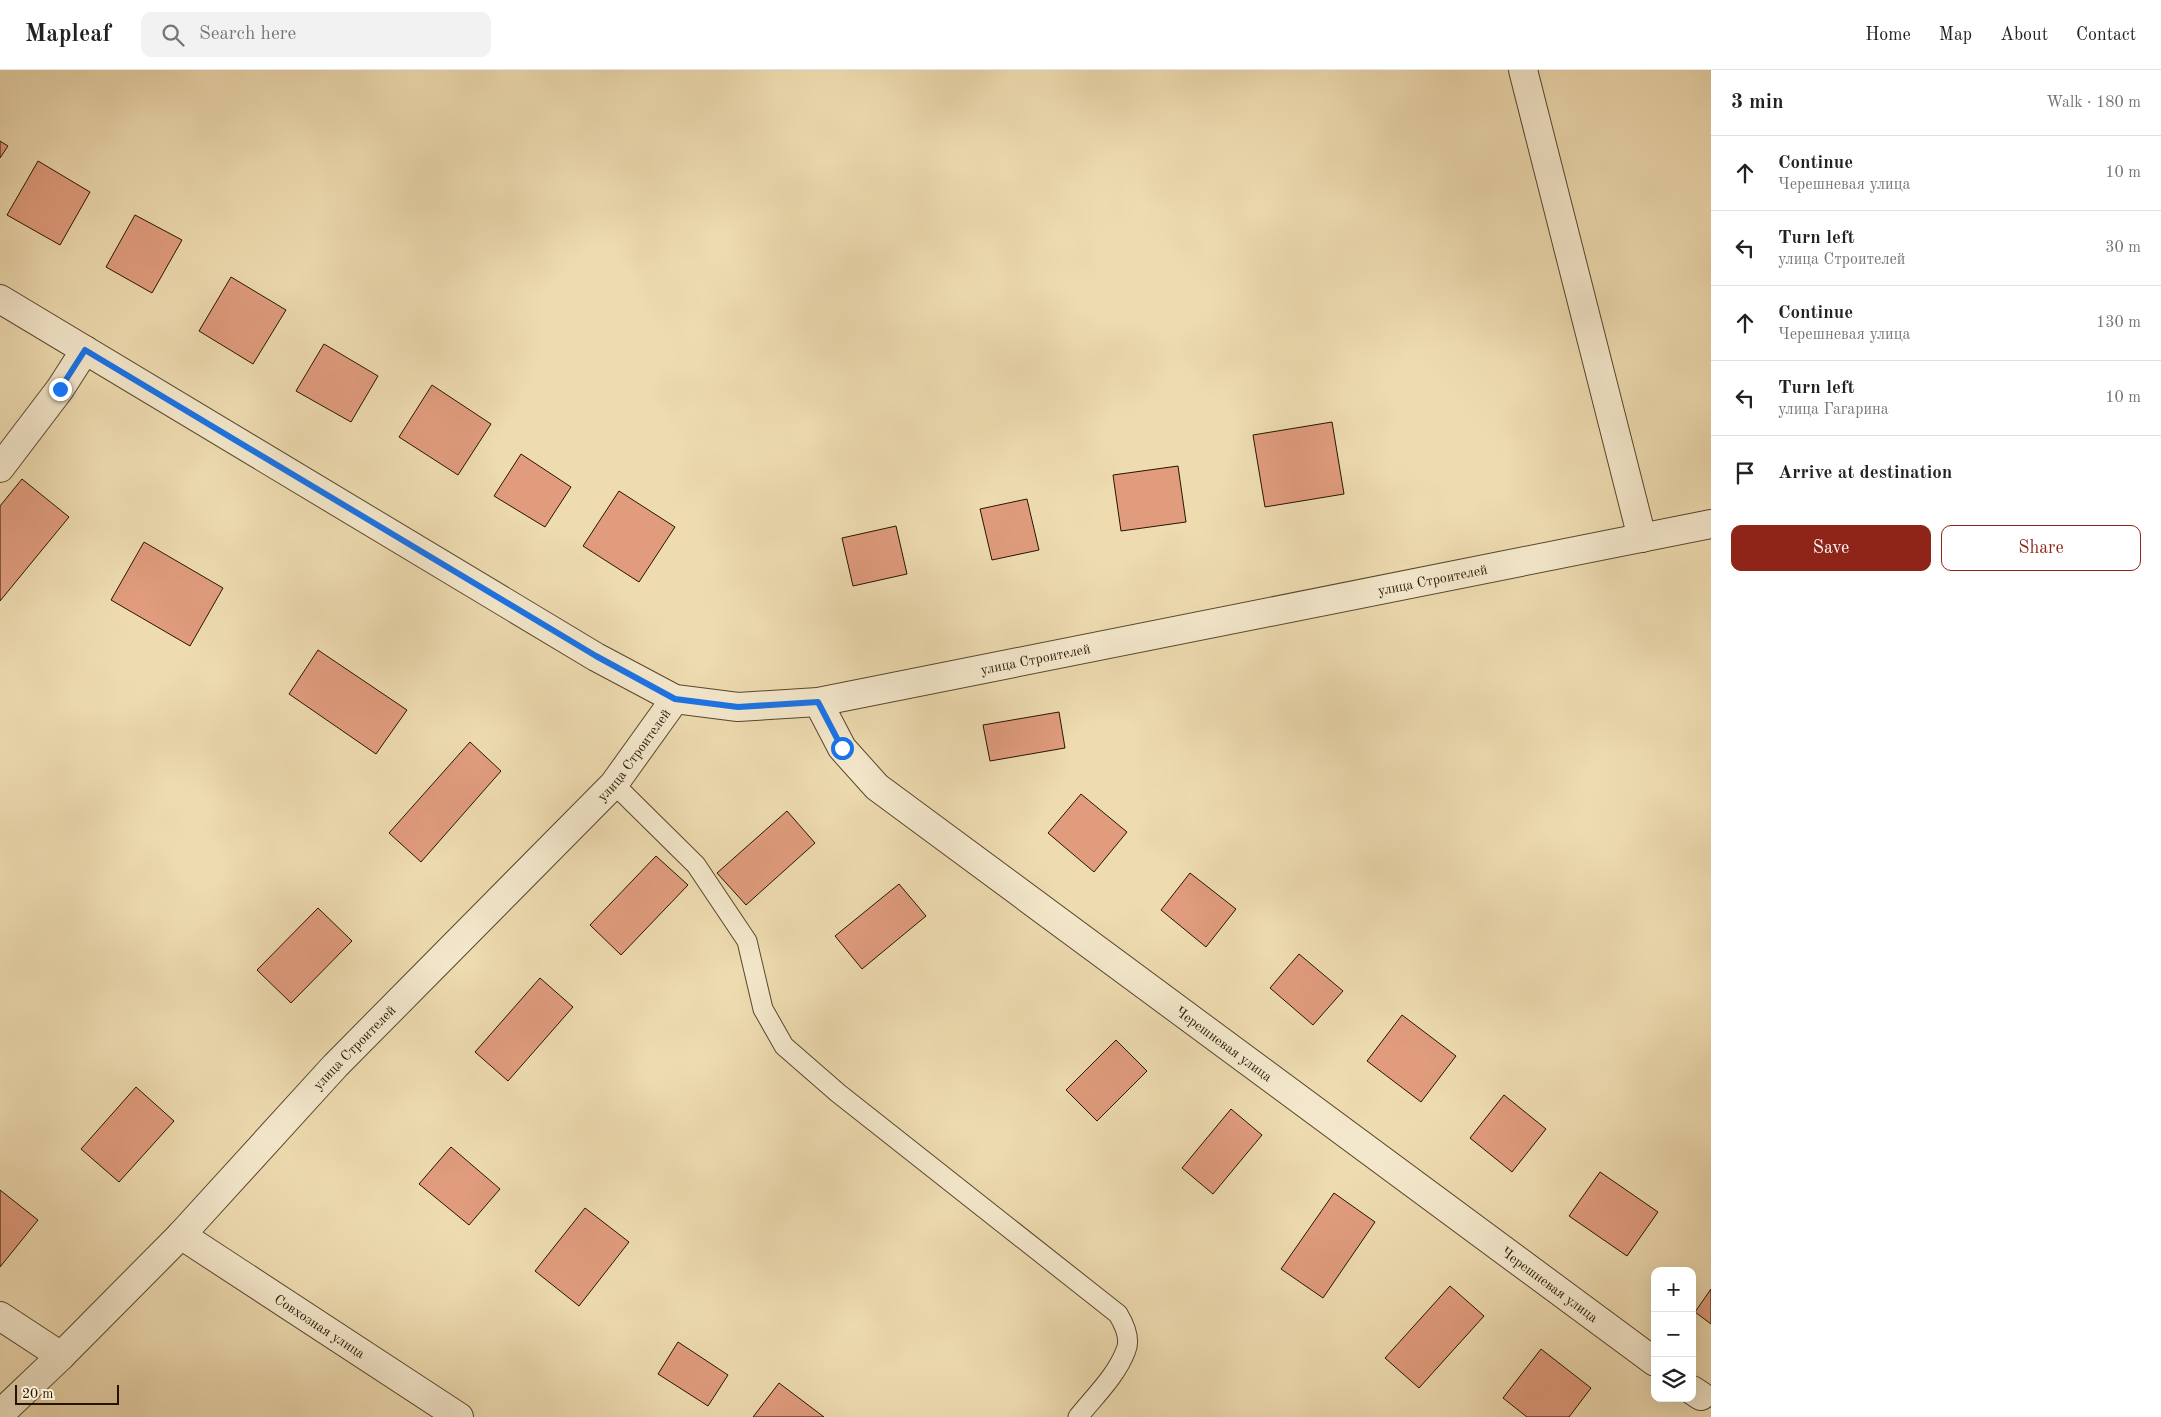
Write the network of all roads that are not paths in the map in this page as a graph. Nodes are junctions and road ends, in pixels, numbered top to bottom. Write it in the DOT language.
graph roads {
  1 [pos="1523,70"];
  2 [pos="0,299"];
  3 [pos="85,350"];
  4 [pos="0,468"];
  5 [pos="1711,524"];
  6 [pos="1642,538"];
  7 [pos="675,699"];
  8 [pos="818,702"];
  9 [pos="614,784"];
  10 [pos="181,1235"];
  11 [pos="0,1316"];
  12 [pos="61,1356"];
  13 [pos="1651,1359"];
  14 [pos="0,1414"];
  15 [pos="460,1417"];
  16 [pos="1078,1417"];
  1 -- 6 [label="street"];
  2 -- 3 [label="street"];
  3 -- 4 [label="street"];
  3 -- 7 [label="street"];
  5 -- 6 [label="street, улица Строителей"];
  6 -- 8 [label="street, улица Строителей"];
  7 -- 8 [label="street, улица Строителей"];
  7 -- 9 [label="street, улица Строителей"];
  8 -- 13 [label="street, Черешневая улица"];
  9 -- 10 [label="street, улица Строителей"];
  9 -- 16 [label="lane"];
  10 -- 12 [label="street, улица Строителей"];
  10 -- 15 [label="street, Совхозная улица"];
  11 -- 12 [label="street"];
  12 -- 14 [label="street, улица Строителей"];
}
